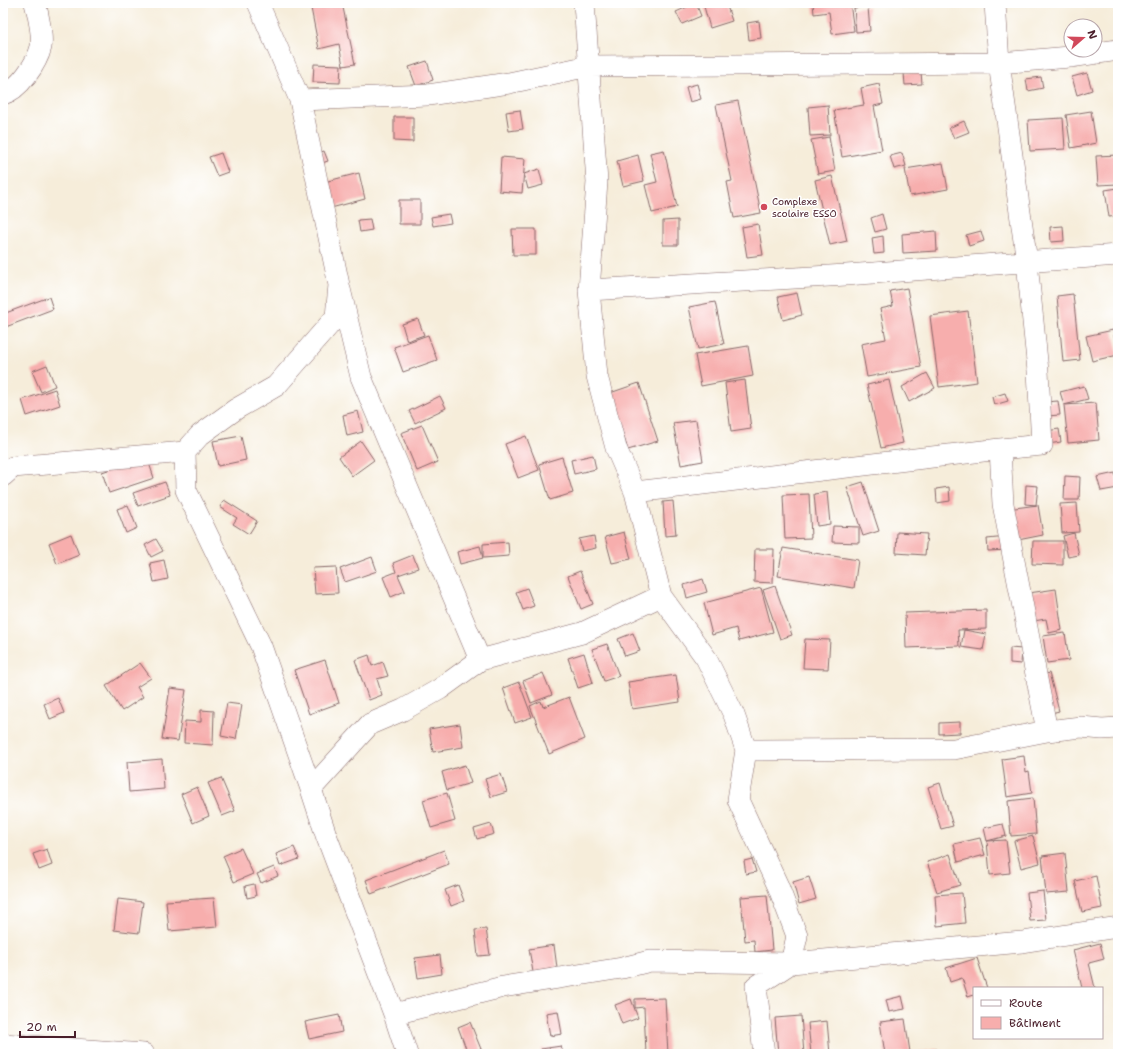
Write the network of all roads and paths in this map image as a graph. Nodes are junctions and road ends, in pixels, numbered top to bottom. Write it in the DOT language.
graph roads {
  1 [pos="35,3"];
  2 [pos="258,3"];
  3 [pos="584,3"];
  4 [pos="994,3"];
  5 [pos="1118,50"];
  6 [pos="999,63"];
  7 [pos="589,66"];
  8 [pos="3,94"];
  9 [pos="300,100"];
  10 [pos="1118,255"];
  11 [pos="1027,262"];
  12 [pos="339,285"];
  13 [pos="589,290"];
  14 [pos="1000,450"];
  15 [pos="185,452"];
  16 [pos="3,476"];
  17 [pos="635,492"];
  18 [pos="660,596"];
  19 [pos="480,660"];
  20 [pos="1118,728"];
  21 [pos="1047,731"];
  22 [pos="746,750"];
  23 [pos="311,789"];
  24 [pos="1118,927"];
  25 [pos="792,963"];
  26 [pos="394,1014"];
  27 [pos="3,1044"];
  28 [pos="50,1050"];
  29 [pos="144,1054"];
  30 [pos="407,1054"];
  31 [pos="764,1054"];
  1 -- 8 [label="street"];
  2 -- 9 [label="street"];
  3 -- 7 [label="street"];
  4 -- 6 [label="street"];
  5 -- 6 [label="street"];
  6 -- 7 [label="street"];
  6 -- 11 [label="street"];
  7 -- 9 [label="street"];
  7 -- 13 [label="street"];
  9 -- 12 [label="street"];
  10 -- 11 [label="street"];
  11 -- 13 [label="street"];
  11 -- 14 [label="street"];
  12 -- 15 [label="street"];
  12 -- 19 [label="street"];
  13 -- 17 [label="street"];
  14 -- 17 [label="street"];
  14 -- 21 [label="street"];
  15 -- 16 [label="street"];
  15 -- 23 [label="street"];
  17 -- 18 [label="street"];
  18 -- 19 [label="street"];
  18 -- 22 [label="street"];
  19 -- 23 [label="street"];
  20 -- 21 [label="street"];
  21 -- 22 [label="street"];
  22 -- 25 [label="street"];
  23 -- 26 [label="street"];
  24 -- 25 [label="street"];
  25 -- 26 [label="street"];
  25 -- 31 [label="street"];
  26 -- 30 [label="street"];
  27 -- 28 [label="street"];
  28 -- 29 [label="street"];
}
